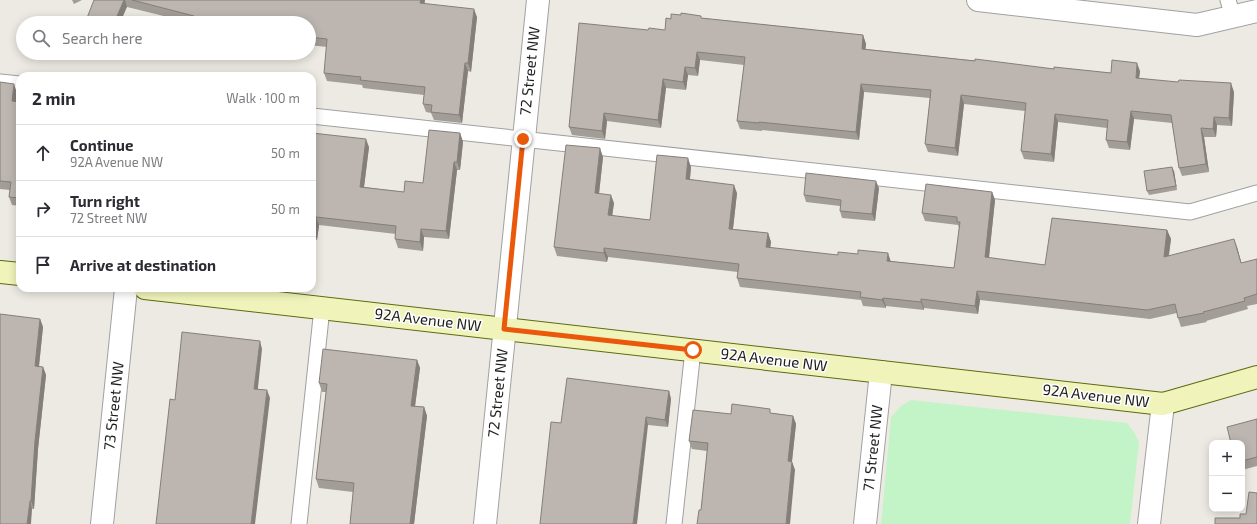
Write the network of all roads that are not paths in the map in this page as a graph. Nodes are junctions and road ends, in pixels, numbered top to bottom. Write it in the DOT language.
graph roads {
  1 [pos="538,0"];
  2 [pos="978,0"];
  3 [pos="1231,8"];
  4 [pos="1257,11"];
  5 [pos="0,82"];
  6 [pos="16,84"];
  7 [pos="316,116"];
  8 [pos="523,139"];
  9 [pos="1257,193"];
  10 [pos="0,272"];
  11 [pos="16,274"];
  12 [pos="126,292"];
  13 [pos="180,292"];
  14 [pos="322,308"];
  15 [pos="504,329"];
  16 [pos="693,350"];
  17 [pos="881,372"];
  18 [pos="1257,377"];
  19 [pos="1163,404"];
  20 [pos="102,524"];
  21 [pos="299,524"];
  22 [pos="485,524"];
  23 [pos="674,524"];
  24 [pos="865,524"];
  25 [pos="1149,524"];
  1 -- 8 [label="street, 72 Street NW"];
  2 -- 3 [label="street"];
  3 -- 4 [label="street"];
  5 -- 6 [label="lane"];
  7 -- 8 [label="lane"];
  8 -- 9 [label="lane"];
  8 -- 15 [label="street, 72 Street NW"];
  10 -- 11 [label="street"];
  12 -- 20 [label="street, 73 Street NW"];
  13 -- 14 [label="street, 92A Avenue NW"];
  14 -- 15 [label="street, 92A Avenue NW"];
  14 -- 21 [label="lane"];
  15 -- 16 [label="street, 92A Avenue NW"];
  15 -- 22 [label="street, 72 Street NW"];
  16 -- 17 [label="street, 92A Avenue NW"];
  16 -- 23 [label="lane"];
  17 -- 19 [label="street, 92A Avenue NW"];
  17 -- 24 [label="street, 71 Street NW"];
  18 -- 19 [label="street, 92A Avenue NW"];
  19 -- 25 [label="street"];
}
